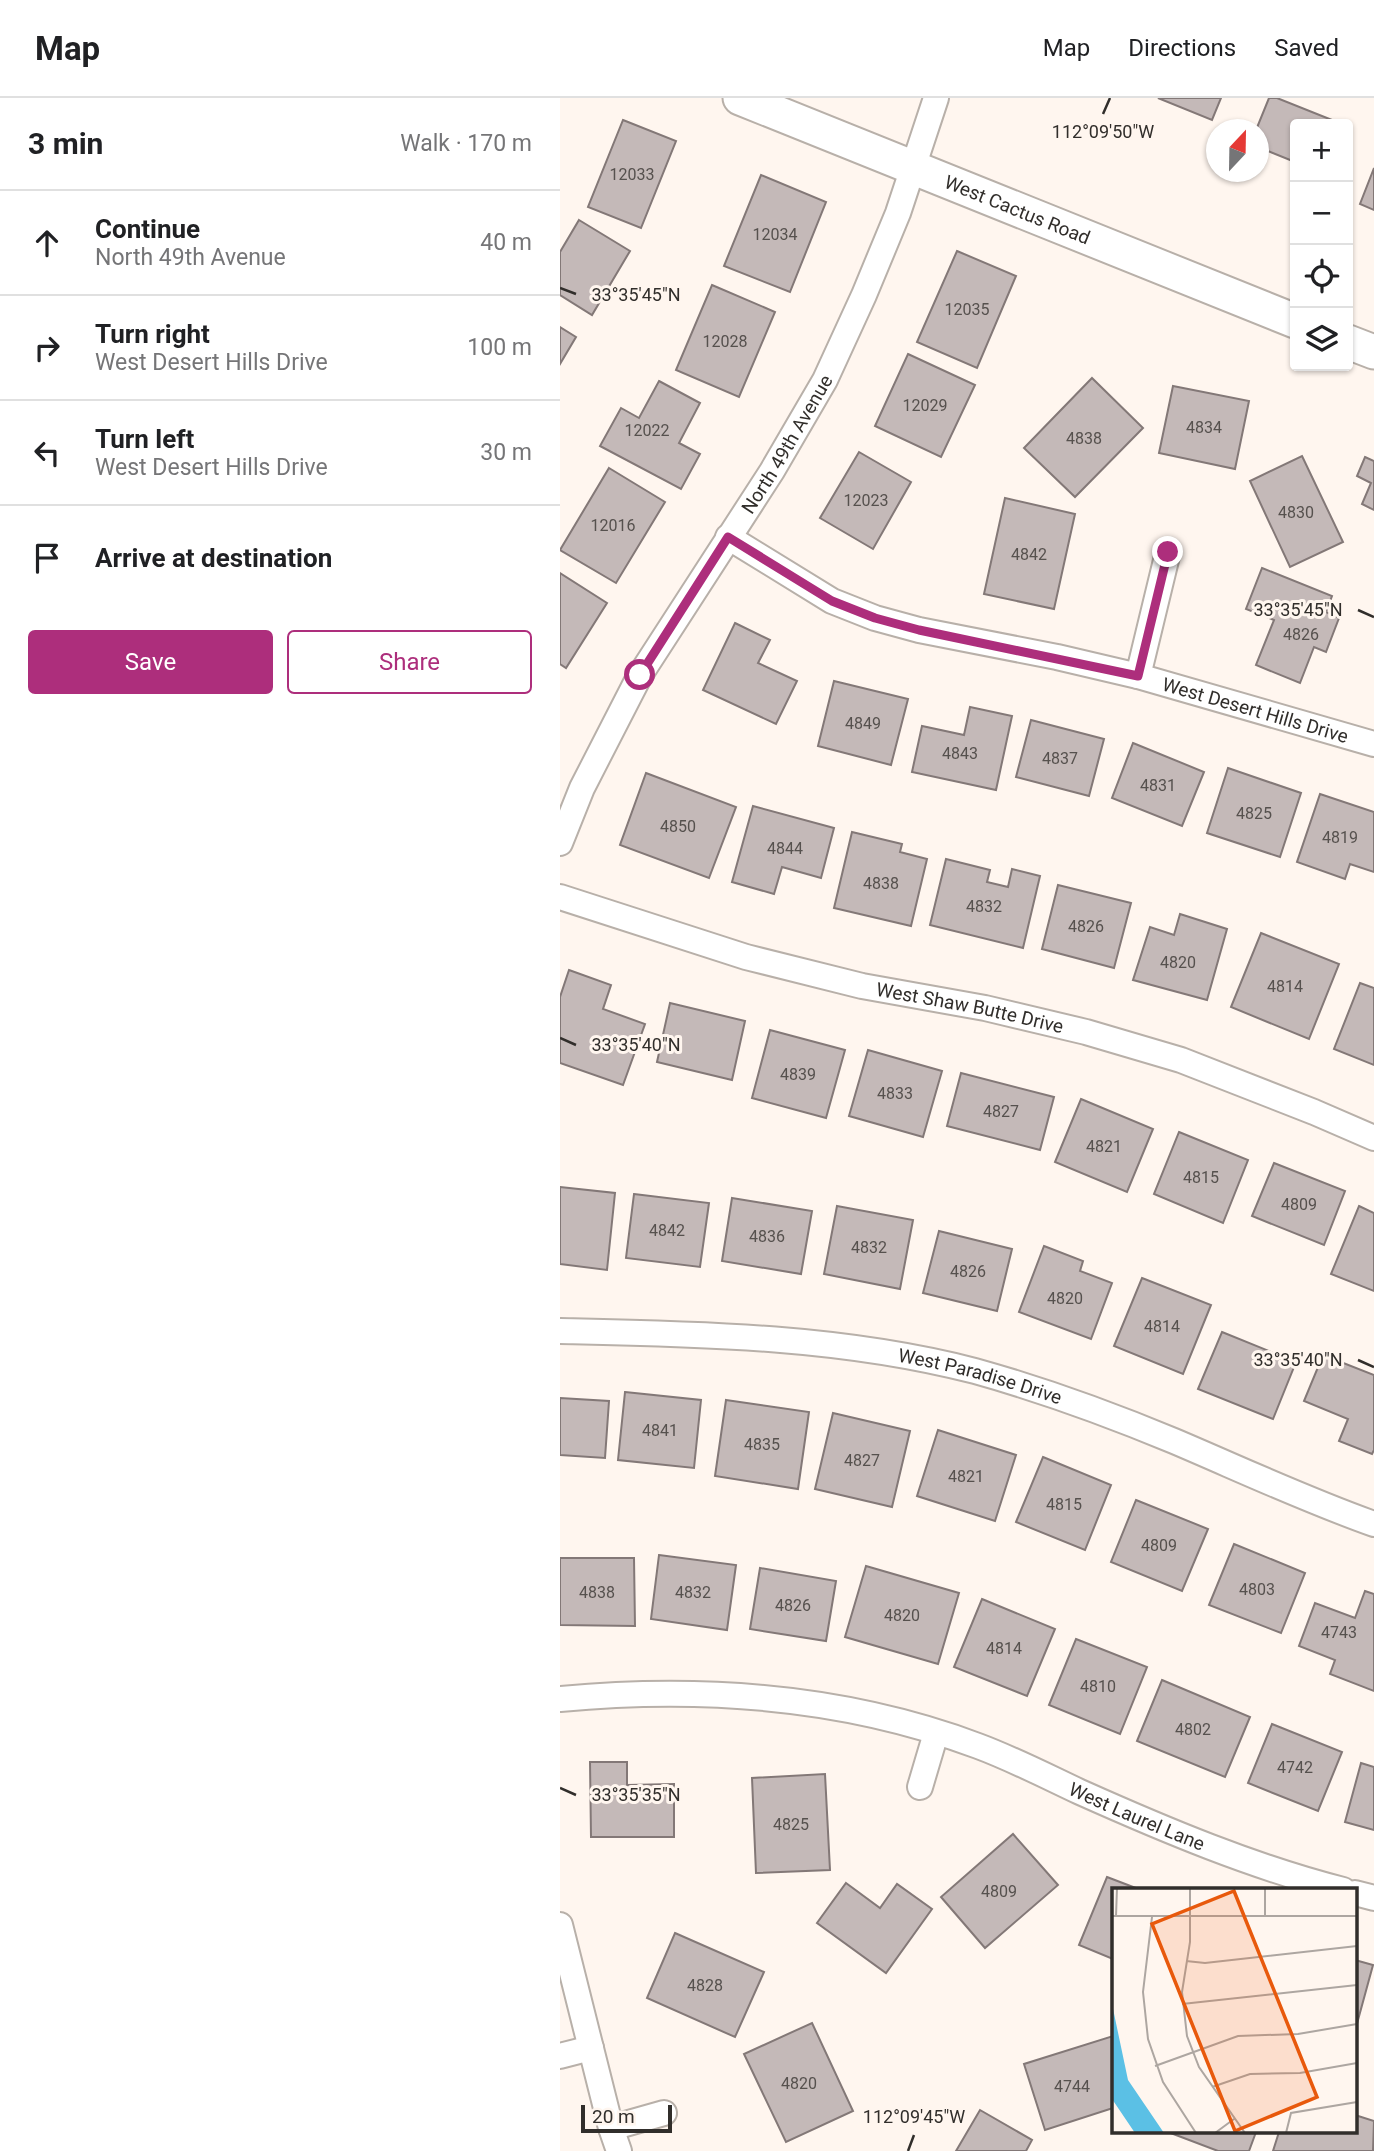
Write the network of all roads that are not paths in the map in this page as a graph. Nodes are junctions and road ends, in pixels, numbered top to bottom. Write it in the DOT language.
graph roads {
  1 [pos="740,98"];
  2 [pos="936,98"];
  3 [pos="913,168"];
  4 [pos="1290,319"];
  5 [pos="1353,344"];
  6 [pos="1374,352"];
  7 [pos="728,537"];
  8 [pos="1168,552"];
  9 [pos="1138,676"];
  10 [pos="1374,744"];
  11 [pos="560,843"];
  12 [pos="560,897"];
  13 [pos="1374,1138"];
  14 [pos="560,1331"];
  15 [pos="1374,1524"];
  16 [pos="560,1699"];
  17 [pos="936,1732"];
  18 [pos="920,1787"];
  19 [pos="1335,1888"];
  20 [pos="1356,1893"];
  21 [pos="1374,1898"];
  22 [pos="560,1925"];
  23 [pos="591,2048"];
  24 [pos="560,2056"];
  25 [pos="664,2113"];
  26 [pos="615,2139"];
  1 -- 3 [label="main road, West Cactus Road"];
  2 -- 3 [label="street, North 49th Avenue"];
  3 -- 4 [label="main road, West Cactus Road"];
  3 -- 7 [label="street, North 49th Avenue"];
  5 -- 6 [label="main road"];
  7 -- 9 [label="street, West Desert Hills Drive"];
  7 -- 11 [label="street, North 49th Avenue"];
  8 -- 9 [label="street, West Desert Hills Drive"];
  9 -- 10 [label="street, West Desert Hills Drive"];
  12 -- 13 [label="street, West Shaw Butte Drive"];
  14 -- 15 [label="street, West Paradise Drive"];
  16 -- 17 [label="street, West Laurel Lane"];
  17 -- 18 [label="street"];
  17 -- 19 [label="street, West Laurel Lane"];
  20 -- 21 [label="street"];
  22 -- 23 [label="street"];
  23 -- 24 [label="street"];
  23 -- 26 [label="street"];
  25 -- 26 [label="street"];
}
